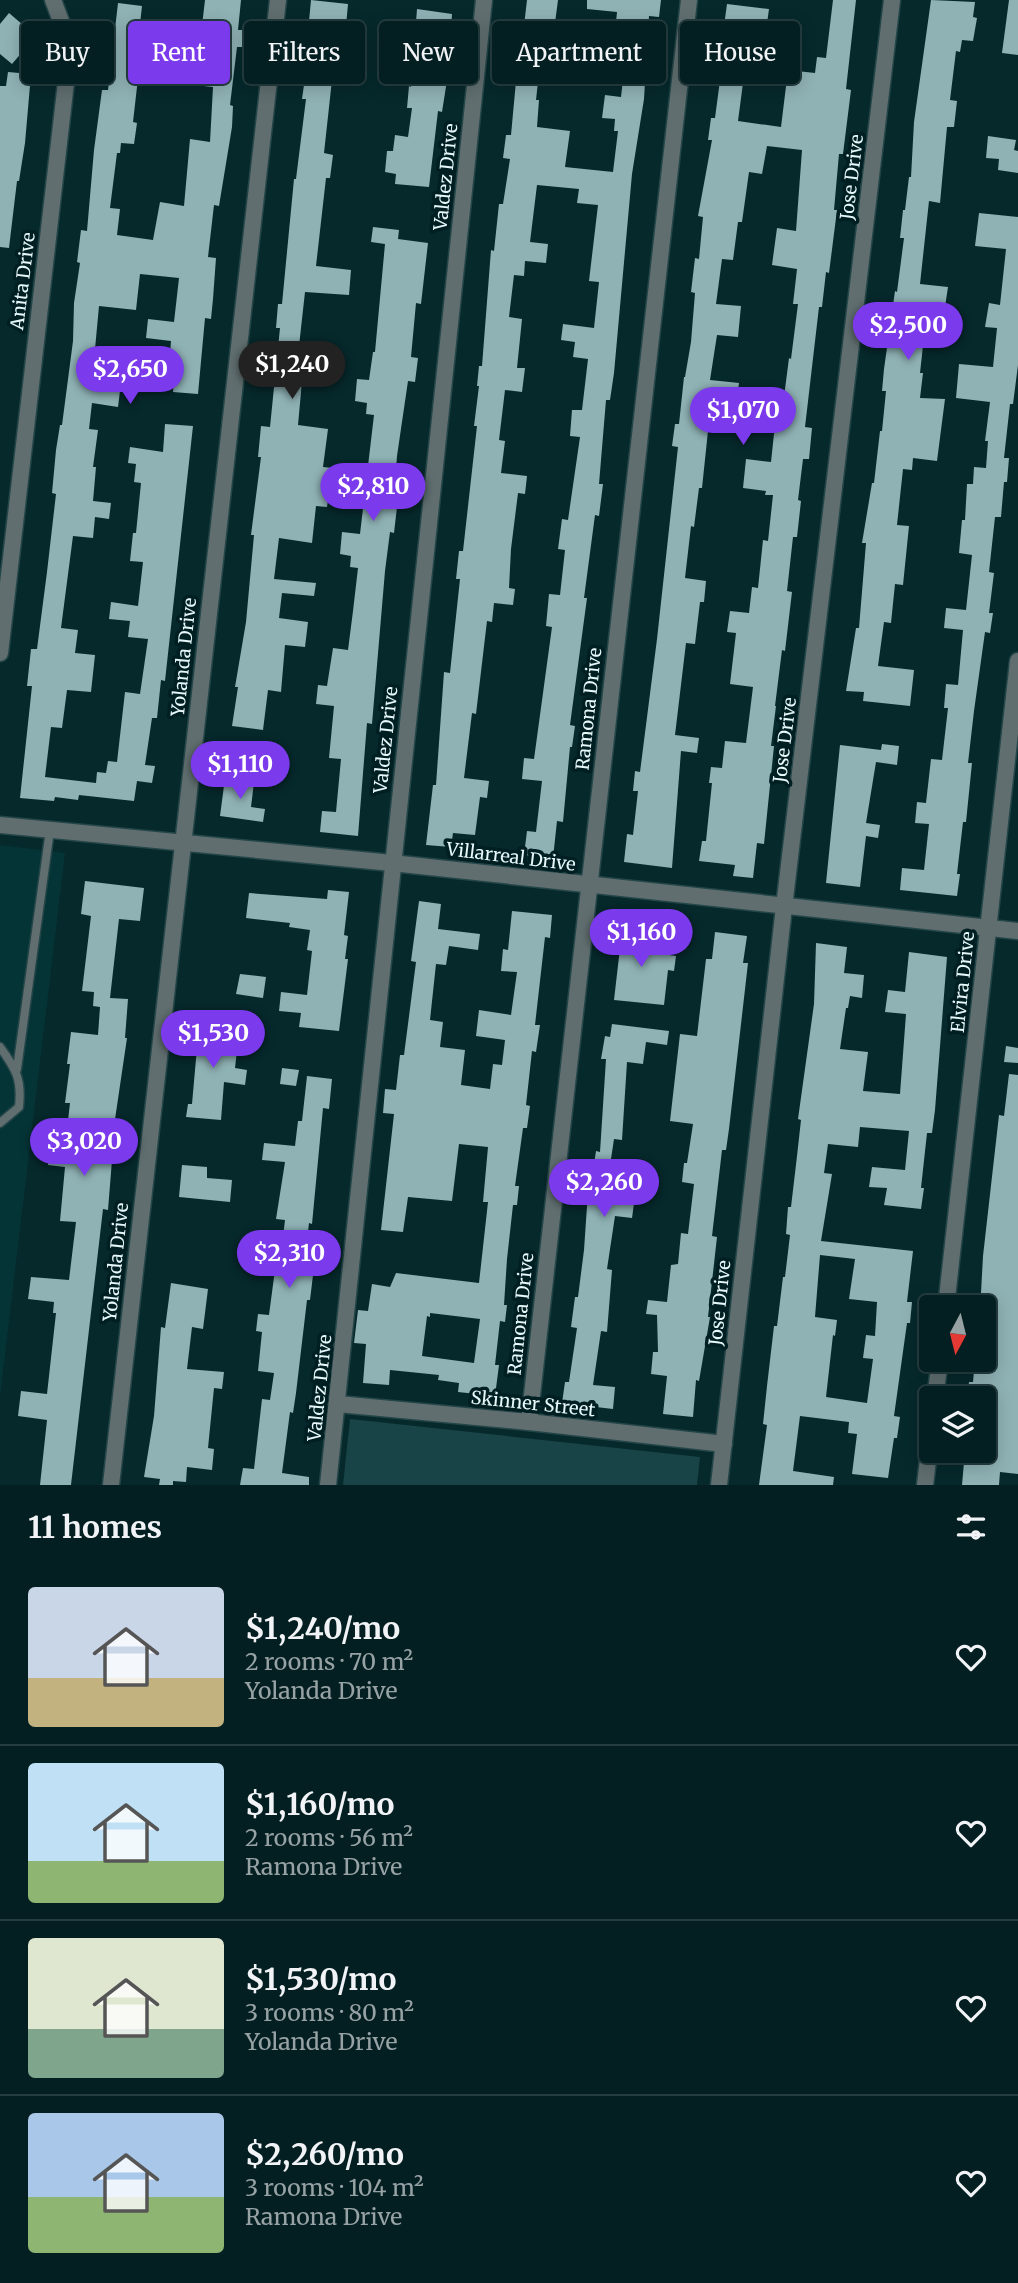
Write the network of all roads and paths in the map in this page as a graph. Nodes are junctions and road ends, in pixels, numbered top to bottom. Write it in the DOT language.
graph roads {
  1 [pos="53,0"];
  2 [pos="278,0"];
  3 [pos="484,0"];
  4 [pos="689,0"];
  5 [pos="892,0"];
  6 [pos="0,653"];
  7 [pos="1018,662"];
  8 [pos="0,825"];
  9 [pos="50,830"];
  10 [pos="182,842"];
  11 [pos="392,863"];
  12 [pos="588,886"];
  13 [pos="784,907"];
  14 [pos="989,929"];
  15 [pos="1018,931"];
  16 [pos="0,1047"];
  17 [pos="17,1069"];
  18 [pos="0,1124"];
  19 [pos="947,1295"];
  20 [pos="338,1404"];
  21 [pos="529,1422"];
  22 [pos="724,1444"];
  23 [pos="928,1463"];
  24 [pos="111,1485"];
  25 [pos="328,1485"];
  26 [pos="719,1485"];
  27 [pos="925,1485"];
  1 -- 6 [label="street, Anita Drive"];
  2 -- 10 [label="street, Yolanda Drive"];
  3 -- 11 [label="street, Valdez Drive"];
  4 -- 12 [label="street, Ramona Drive"];
  5 -- 13 [label="street, Jose Drive"];
  7 -- 14 [label="street, Elvira Drive"];
  8 -- 9 [label="street, Villarreal Drive"];
  9 -- 10 [label="street, Villarreal Drive"];
  9 -- 17 [label="lane"];
  10 -- 11 [label="street, Villarreal Drive"];
  10 -- 24 [label="street, Yolanda Drive"];
  11 -- 12 [label="street, Villarreal Drive"];
  11 -- 20 [label="street, Valdez Drive"];
  12 -- 13 [label="street, Villarreal Drive"];
  12 -- 21 [label="street, Ramona Drive"];
  13 -- 14 [label="street, Villarreal Drive"];
  13 -- 22 [label="street, Jose Drive"];
  14 -- 15 [label="street, Villarreal Drive"];
  14 -- 19 [label="street, Elvira Drive"];
  16 -- 17 [label="lane"];
  17 -- 18 [label="lane"];
  20 -- 21 [label="street, Skinner Street"];
  20 -- 25 [label="street, Valdez Drive"];
  21 -- 22 [label="street, Skinner Street"];
  22 -- 26 [label="street, Jose Drive"];
  23 -- 27 [label="street"];
}
